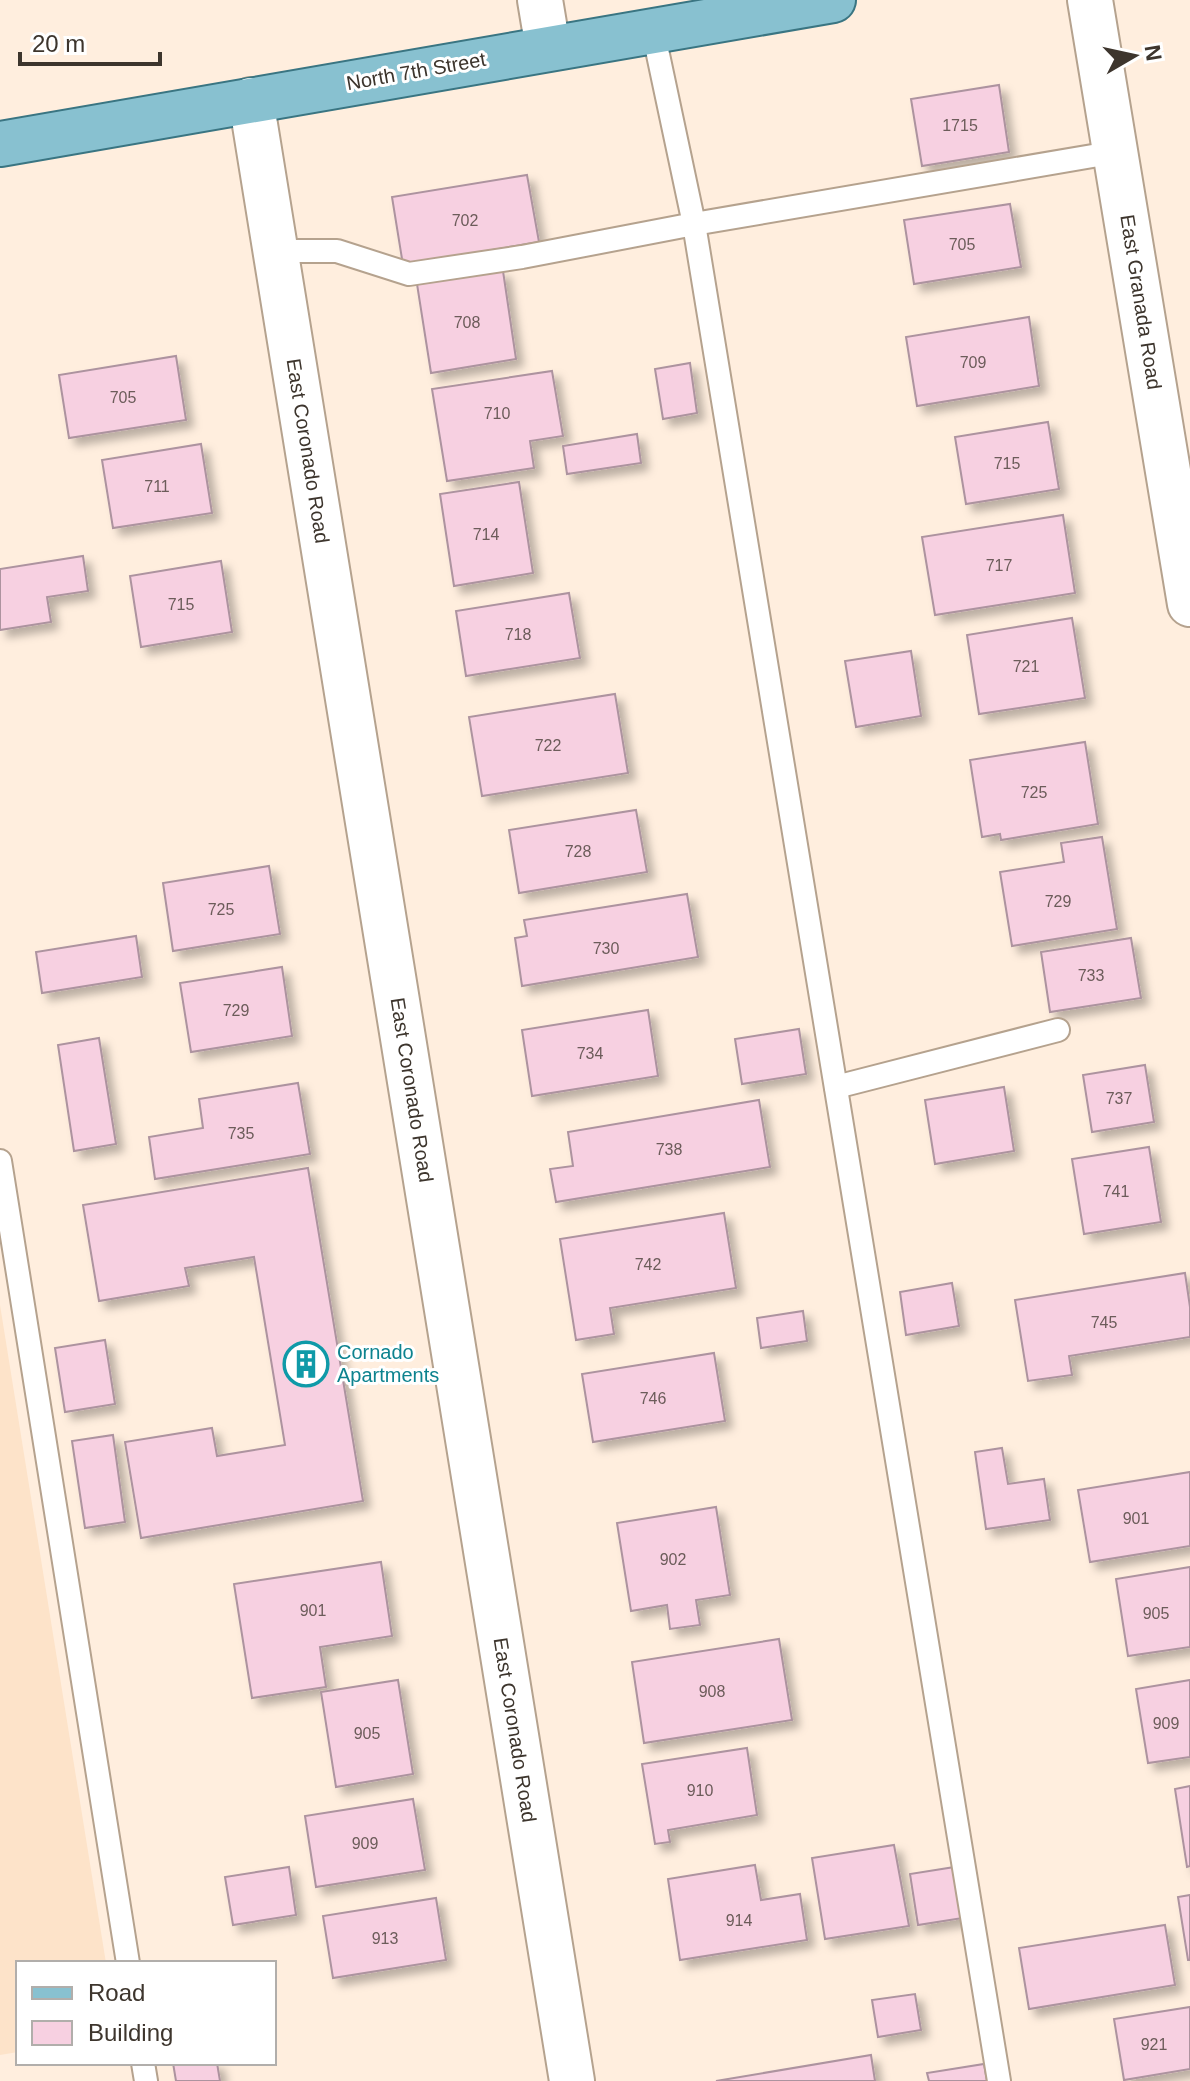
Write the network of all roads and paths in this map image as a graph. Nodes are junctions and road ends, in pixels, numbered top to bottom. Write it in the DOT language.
graph roads {
  1 [pos="540,0"];
  2 [pos="833,0"];
  3 [pos="1090,0"];
  4 [pos="653,31"];
  5 [pos="548,48"];
  6 [pos="251,100"];
  7 [pos="0,144"];
  8 [pos="1116,152"];
  9 [pos="694,224"];
  10 [pos="276,251"];
  11 [pos="1190,604"];
  12 [pos="1058,1030"];
  13 [pos="836,1087"];
  14 [pos="0,1161"];
  15 [pos="128,1961"];
  16 [pos="572,2081"];
  17 [pos="999,2081"];
  1 -- 5 [label="street"];
  2 -- 4 [label="main road, North 7th Street"];
  3 -- 8 [label="street, East Granada Road"];
  4 -- 5 [label="main road, North 7th Street"];
  4 -- 9 [label="lane"];
  5 -- 6 [label="main road, North 7th Street"];
  6 -- 7 [label="main road, North 7th Street"];
  6 -- 10 [label="street, East Coronado Road"];
  8 -- 9 [label="lane"];
  8 -- 11 [label="street, East Granada Road"];
  9 -- 10 [label="lane"];
  9 -- 13 [label="lane"];
  10 -- 16 [label="street, East Coronado Road"];
  12 -- 13 [label="lane"];
  13 -- 17 [label="lane"];
  14 -- 15 [label="lane"];
}
